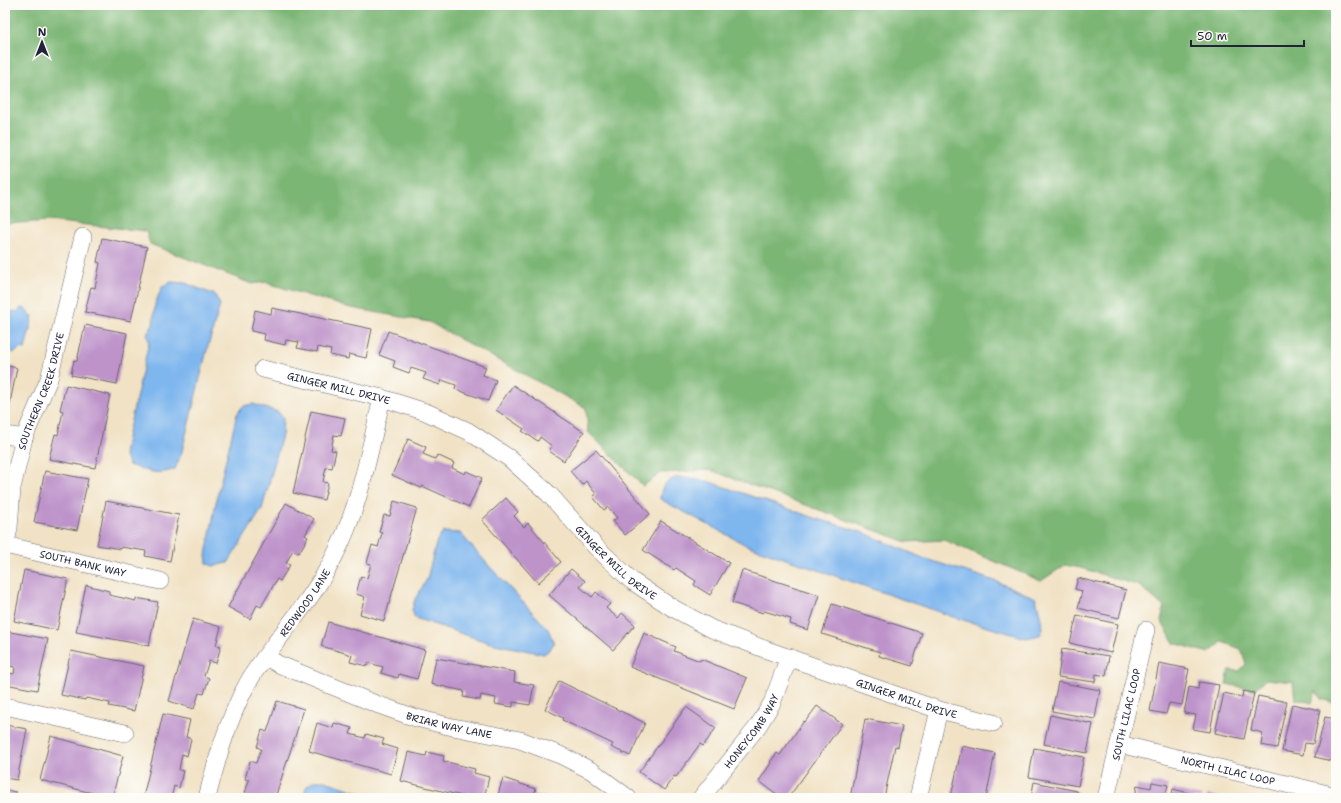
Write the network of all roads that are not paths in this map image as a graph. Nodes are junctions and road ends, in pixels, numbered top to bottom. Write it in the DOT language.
graph roads {
  1 [pos="83,237"];
  2 [pos="263,369"];
  3 [pos="382,398"];
  4 [pos="5,434"];
  5 [pos="24,438"];
  6 [pos="5,546"];
  7 [pos="160,582"];
  8 [pos="1146,630"];
  9 [pos="266,657"];
  10 [pos="789,657"];
  11 [pos="5,706"];
  12 [pos="939,710"];
  13 [pos="993,723"];
  14 [pos="124,733"];
  15 [pos="1119,744"];
  16 [pos="1336,796"];
  17 [pos="207,798"];
  18 [pos="628,798"];
  19 [pos="701,798"];
  20 [pos="918,798"];
  21 [pos="1106,798"];
  1 -- 5 [label="street, SOUTHERN CREEK DRIVE"];
  2 -- 3 [label="street, GINGER MILL DRIVE"];
  3 -- 9 [label="street, REDWOOD LANE"];
  3 -- 10 [label="street, GINGER MILL DRIVE"];
  4 -- 5 [label="street"];
  5 -- 6 [label="street, SOUTHERN CREEK DRIVE"];
  6 -- 7 [label="street, SOUTH BANK WAY"];
  8 -- 15 [label="street, SOUTH LILAC LOOP"];
  9 -- 17 [label="street, REDWOOD LANE"];
  9 -- 18 [label="street, BRIAR WAY LANE"];
  10 -- 12 [label="street, GINGER MILL DRIVE"];
  10 -- 19 [label="street, HONEYCOMB WAY"];
  11 -- 14 [label="street"];
  12 -- 13 [label="street, GINGER MILL DRIVE"];
  12 -- 20 [label="street"];
  15 -- 16 [label="street, NORTH LILAC LOOP"];
  15 -- 21 [label="street, SOUTH LILAC LOOP"];
}
